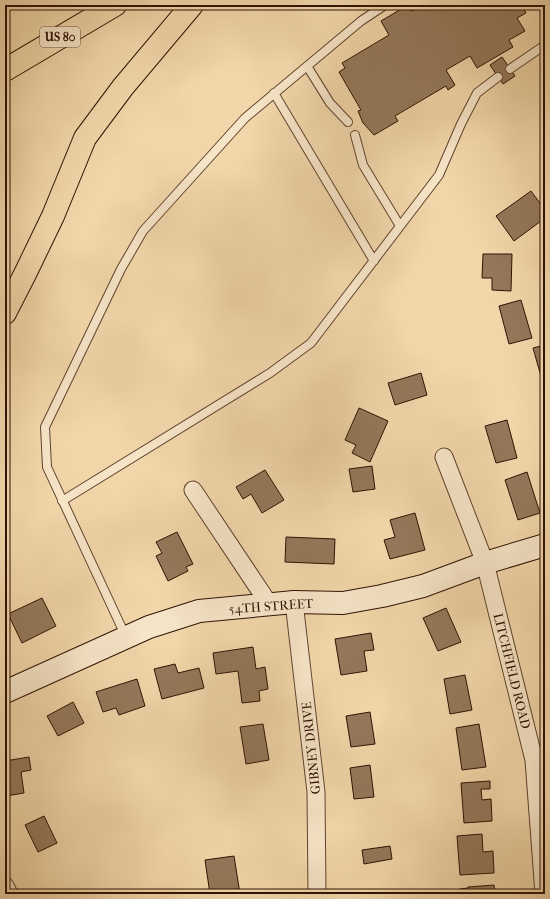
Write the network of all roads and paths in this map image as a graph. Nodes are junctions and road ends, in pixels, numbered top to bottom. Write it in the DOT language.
graph roads {
  1 [pos="115,5"];
  2 [pos="192,5"];
  3 [pos="386,5"];
  4 [pos="545,45"];
  5 [pos="307,66"];
  6 [pos="510,69"];
  7 [pos="5,70"];
  8 [pos="498,77"];
  9 [pos="274,93"];
  10 [pos="348,122"];
  11 [pos="355,136"];
  12 [pos="400,226"];
  13 [pos="374,260"];
  14 [pos="5,313"];
  15 [pos="444,457"];
  16 [pos="193,490"];
  17 [pos="62,501"];
  18 [pos="545,545"];
  19 [pos="485,563"];
  20 [pos="294,602"];
  21 [pos="269,604"];
  22 [pos="126,637"];
  23 [pos="5,692"];
  24 [pos="5,886"];
  25 [pos="9,894"];
  26 [pos="317,894"];
  27 [pos="544,894"];
  1 -- 7 [label="highway, US 80"];
  2 -- 14 [label="highway"];
  3 -- 5 [label="lane"];
  4 -- 6 [label="lane"];
  5 -- 9 [label="lane"];
  5 -- 10 [label="lane"];
  8 -- 12 [label="lane"];
  9 -- 13 [label="lane"];
  9 -- 17 [label="lane"];
  11 -- 12 [label="lane"];
  12 -- 13 [label="lane"];
  13 -- 17 [label="lane"];
  15 -- 19 [label="street, LITCHFIELD ROAD"];
  16 -- 21 [label="street"];
  17 -- 22 [label="lane"];
  18 -- 19 [label="main road, 54TH STREET"];
  19 -- 20 [label="main road, 54TH STREET"];
  19 -- 27 [label="street, LITCHFIELD ROAD"];
  20 -- 21 [label="main road, 54TH STREET"];
  20 -- 26 [label="street, GIBNEY DRIVE"];
  21 -- 22 [label="main road, 54TH STREET"];
  22 -- 23 [label="main road, 54TH STREET"];
  24 -- 25 [label="street"];
}
